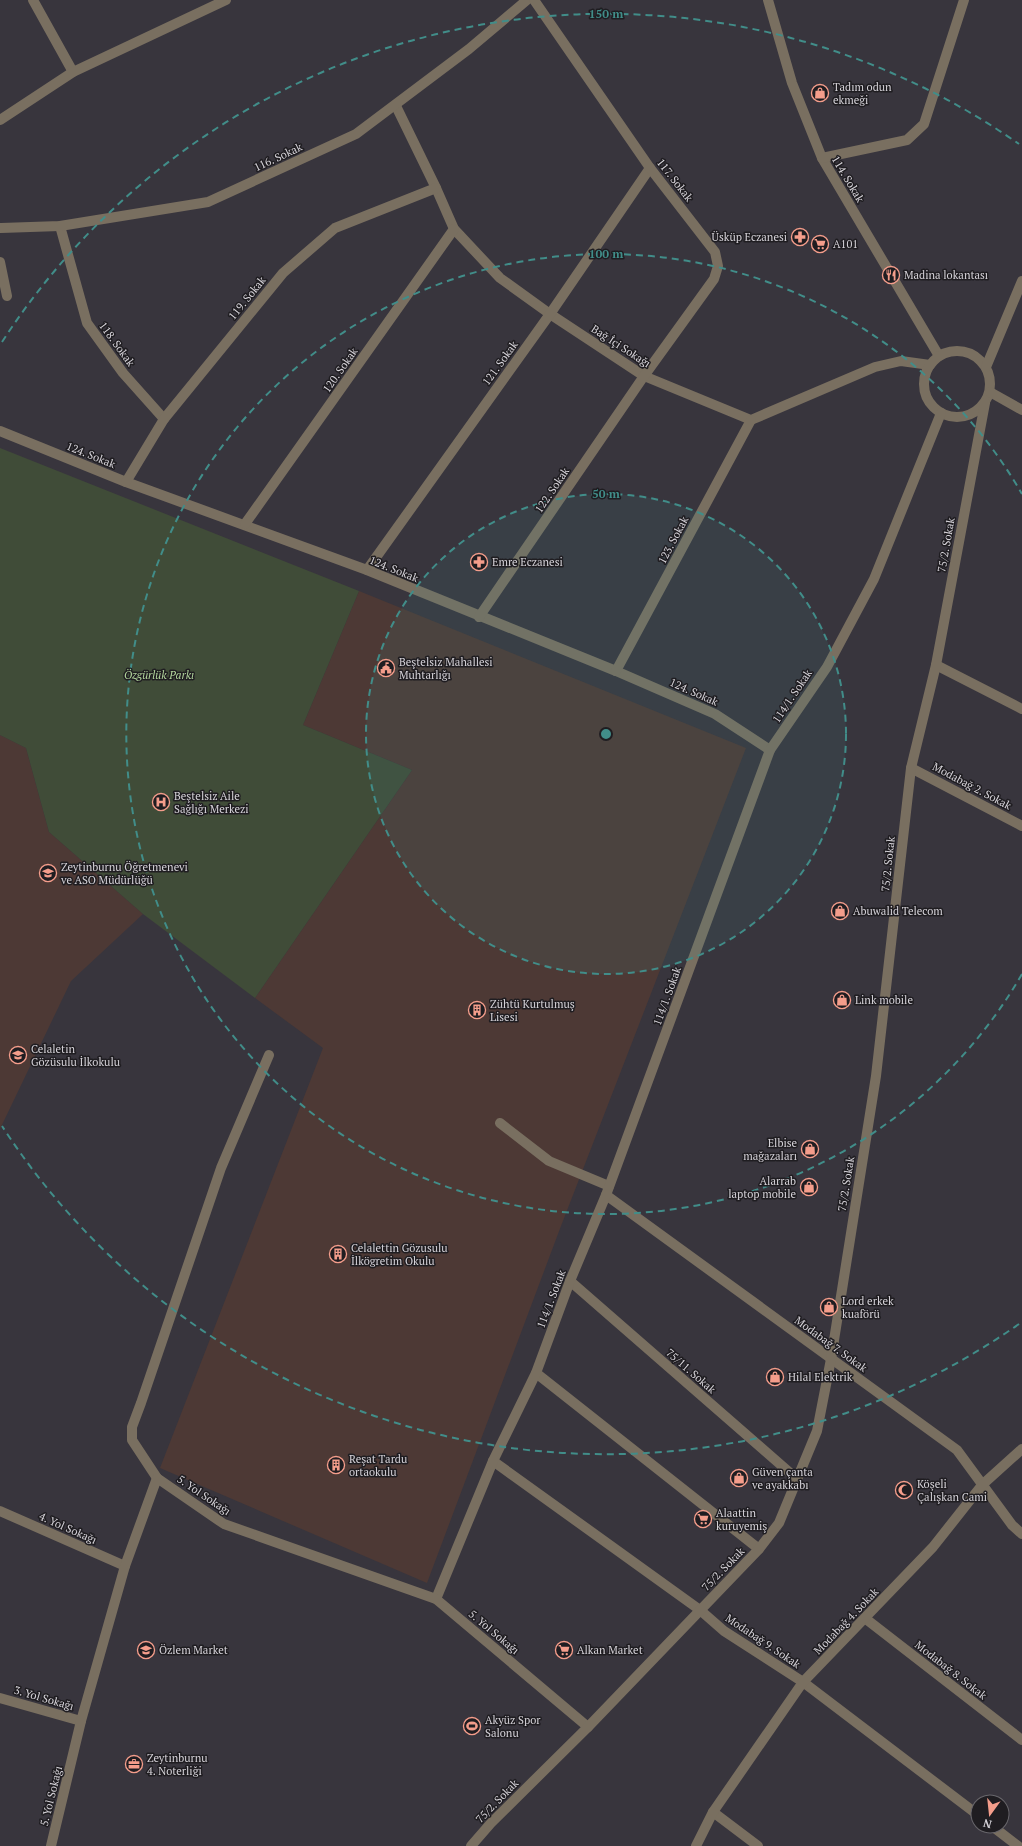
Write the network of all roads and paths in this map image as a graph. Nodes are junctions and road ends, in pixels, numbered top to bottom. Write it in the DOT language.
graph roads {
  1 [pos="33,0"];
  2 [pos="226,0"];
  3 [pos="527,0"];
  4 [pos="534,0"];
  5 [pos="768,0"];
  6 [pos="964,0"];
  7 [pos="73,72"];
  8 [pos="396,106"];
  9 [pos="0,120"];
  10 [pos="822,158"];
  11 [pos="650,168"];
  12 [pos="436,188"];
  13 [pos="60,226"];
  14 [pos="0,227"];
  15 [pos="454,229"];
  16 [pos="0,262"];
  17 [pos="1022,280"];
  18 [pos="7,296"];
  19 [pos="550,314"];
  20 [pos="939,356"];
  21 [pos="930,365"];
  22 [pos="986,367"];
  23 [pos="644,376"];
  24 [pos="990,392"];
  25 [pos="985,403"];
  26 [pos="1022,410"];
  27 [pos="941,413"];
  28 [pos="164,419"];
  29 [pos="752,420"];
  30 [pos="0,431"];
  31 [pos="126,482"];
  32 [pos="245,524"];
  33 [pos="367,570"];
  34 [pos="480,617"];
  35 [pos="936,665"];
  36 [pos="616,672"];
  37 [pos="1022,708"];
  38 [pos="770,750"];
  39 [pos="911,768"];
  40 [pos="1022,826"];
  41 [pos="269,1055"];
  42 [pos="500,1123"];
  43 [pos="608,1190"];
  44 [pos="570,1281"];
  45 [pos="831,1358"];
  46 [pos="536,1373"];
  47 [pos="1022,1449"];
  48 [pos="493,1461"];
  49 [pos="157,1478"];
  50 [pos="797,1479"];
  51 [pos="982,1485"];
  52 [pos="0,1511"];
  53 [pos="1022,1534"];
  54 [pos="759,1549"];
  55 [pos="125,1566"];
  56 [pos="436,1599"];
  57 [pos="700,1610"];
  58 [pos="866,1619"];
  59 [pos="803,1682"];
  60 [pos="0,1698"];
  61 [pos="81,1721"];
  62 [pos="588,1727"];
  63 [pos="1022,1740"];
  64 [pos="970,1809"];
  65 [pos="712,1812"];
  66 [pos="1002,1834"];
  67 [pos="51,1846"];
  68 [pos="471,1846"];
  69 [pos="696,1846"];
  70 [pos="758,1846"];
  71 [pos="1018,1846"];
  1 -- 7 [label="street"];
  2 -- 7 [label="street"];
  3 -- 8 [label="street, 116. Sokak"];
  4 -- 11 [label="street, 117. Sokak"];
  5 -- 10 [label="street, 114. Sokak"];
  6 -- 10 [label="street"];
  7 -- 9 [label="street"];
  8 -- 12 [label="street, Bağ İçi Sokağı"];
  8 -- 13 [label="street, 116. Sokak"];
  10 -- 20 [label="street, 114. Sokak"];
  11 -- 19 [label="street, 121. Sokak"];
  11 -- 23 [label="street, 117. Sokak"];
  12 -- 15 [label="street, Bağ İçi Sokağı"];
  12 -- 28 [label="street, 119. Sokak"];
  13 -- 14 [label="street, 116. Sokak"];
  13 -- 28 [label="street, 118. Sokak"];
  15 -- 19 [label="street, Bağ İçi Sokağı"];
  15 -- 32 [label="street, 120. Sokak"];
  16 -- 18 [label="street"];
  17 -- 22 [label="street"];
  19 -- 23 [label="street, Bağ İçi Sokağı"];
  19 -- 33 [label="street, 121. Sokak"];
  20 -- 21 [label="street"];
  20 -- 22 [label="street"];
  21 -- 27 [label="street"];
  21 -- 29 [label="street"];
  22 -- 24 [label="street"];
  23 -- 29 [label="street, Bağ İçi Sokağı"];
  23 -- 34 [label="street, 122. Sokak"];
  24 -- 25 [label="street"];
  24 -- 26 [label="street"];
  25 -- 27 [label="street"];
  25 -- 35 [label="street, 75/2. Sokak"];
  27 -- 38 [label="street, 114/1. Sokak"];
  28 -- 31 [label="street, 119. Sokak"];
  29 -- 36 [label="street, 123. Sokak"];
  30 -- 31 [label="street, 124. Sokak"];
  31 -- 32 [label="street, 124. Sokak"];
  32 -- 33 [label="street, 124. Sokak"];
  33 -- 34 [label="street, 124. Sokak"];
  34 -- 36 [label="street, 124. Sokak"];
  35 -- 37 [label="street"];
  35 -- 39 [label="street, 75/2. Sokak"];
  36 -- 38 [label="street, 124. Sokak"];
  38 -- 43 [label="street, 114/1. Sokak"];
  39 -- 40 [label="street, Modabağ 2. Sokak"];
  39 -- 45 [label="street, 75/2. Sokak"];
  41 -- 49 [label="street"];
  42 -- 43 [label="street, Modabağ 7. Sokak"];
  43 -- 44 [label="street, 114/1. Sokak"];
  43 -- 45 [label="street, Modabağ 7. Sokak"];
  44 -- 46 [label="street, 114/1. Sokak"];
  44 -- 50 [label="street, 75/11. Sokak"];
  45 -- 50 [label="street, 75/2. Sokak"];
  45 -- 51 [label="street, Modabağ 7. Sokak"];
  46 -- 48 [label="street, 114/1. Sokak"];
  46 -- 54 [label="street"];
  47 -- 51 [label="street, Modabağ 4. Sokak"];
  48 -- 56 [label="street, 114/1. Sokak"];
  48 -- 57 [label="street, Modabağ 9. Sokak"];
  49 -- 55 [label="street, 5. Yol Sokağı"];
  49 -- 56 [label="street, 5. Yol Sokağı"];
  50 -- 54 [label="street, 75/2. Sokak"];
  51 -- 53 [label="street, Modabağ 7. Sokak"];
  51 -- 58 [label="street, Modabağ 4. Sokak"];
  52 -- 55 [label="street, 4. Yol Sokağı"];
  54 -- 57 [label="street, 75/2. Sokak"];
  55 -- 61 [label="street, 5. Yol Sokağı"];
  56 -- 62 [label="street, 5. Yol Sokağı"];
  57 -- 59 [label="street, Modabağ 9. Sokak"];
  57 -- 62 [label="street, 75/2. Sokak"];
  58 -- 59 [label="street, Modabağ 4. Sokak"];
  58 -- 63 [label="street, Modabağ 8. Sokak"];
  59 -- 64 [label="street, Modabağ 9. Sokak"];
  59 -- 65 [label="street, Modabağ 4. Sokak"];
  60 -- 61 [label="street, 3. Yol Sokağı"];
  61 -- 67 [label="street, 5. Yol Sokağı"];
  62 -- 68 [label="street, 75/2. Sokak"];
  65 -- 69 [label="street, Modabağ 4. Sokak"];
  65 -- 70 [label="street"];
  66 -- 71 [label="street"];
}
